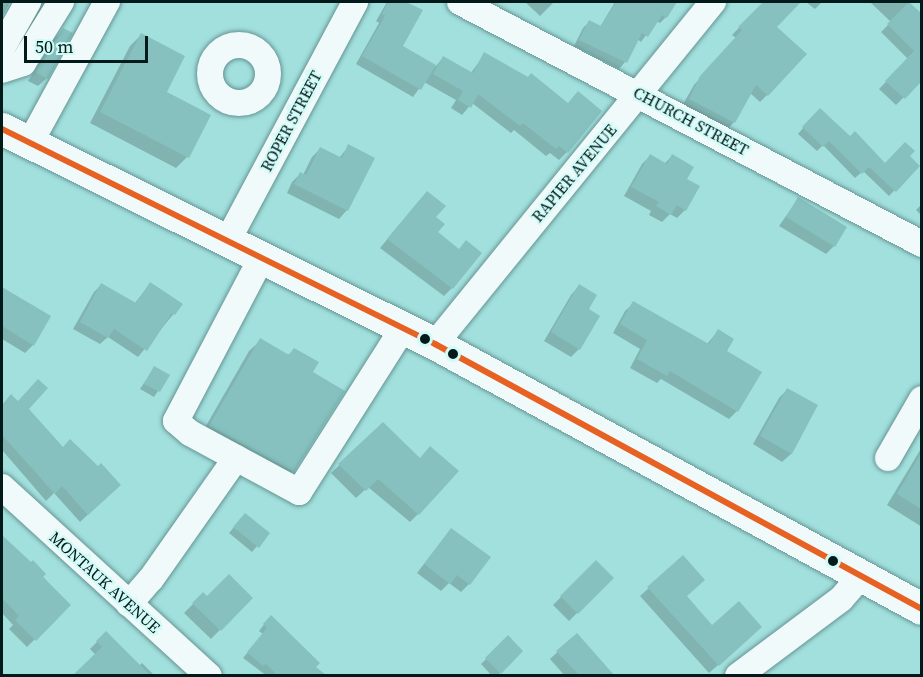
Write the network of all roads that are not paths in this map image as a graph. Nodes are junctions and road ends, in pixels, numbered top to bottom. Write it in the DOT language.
graph roads {
  1 [pos="28,2"];
  2 [pos="61,2"];
  3 [pos="107,2"];
  4 [pos="355,2"];
  5 [pos="460,2"];
  6 [pos="713,2"];
  7 [pos="2,48"];
  8 [pos="2,70"];
  9 [pos="266,88"];
  10 [pos="640,94"];
  11 [pos="299,104"];
  12 [pos="2,129"];
  13 [pos="30,143"];
  14 [pos="228,240"];
  15 [pos="921,244"];
  16 [pos="262,257"];
  17 [pos="403,328"];
  18 [pos="435,345"];
  19 [pos="921,399"];
  20 [pos="236,458"];
  21 [pos="888,458"];
  22 [pos="2,487"];
  23 [pos="861,576"];
  24 [pos="129,604"];
  25 [pos="921,609"];
  26 [pos="209,675"];
  27 [pos="738,675"];
  1 -- 7 [label="street"];
  2 -- 8 [label="street"];
  3 -- 13 [label="street"];
  4 -- 11 [label="street, ROPER STREET"];
  5 -- 10 [label="street, CHURCH STREET"];
  6 -- 10 [label="street, RAPIER AVENUE"];
  9 -- 11 [label="street"];
  10 -- 15 [label="street, CHURCH STREET"];
  10 -- 18 [label="street, RAPIER AVENUE"];
  11 -- 14 [label="street, ROPER STREET"];
  12 -- 13 [label="main road"];
  13 -- 14 [label="main road"];
  14 -- 16 [label="main road"];
  16 -- 17 [label="main road"];
  16 -- 20 [label="street"];
  17 -- 18 [label="main road"];
  17 -- 20 [label="street"];
  18 -- 23 [label="main road"];
  19 -- 21 [label="street"];
  20 -- 24 [label="street"];
  22 -- 24 [label="street, MONTAUK AVENUE"];
  23 -- 25 [label="main road"];
  23 -- 27 [label="street"];
  24 -- 26 [label="street, MONTAUK AVENUE"];
}
